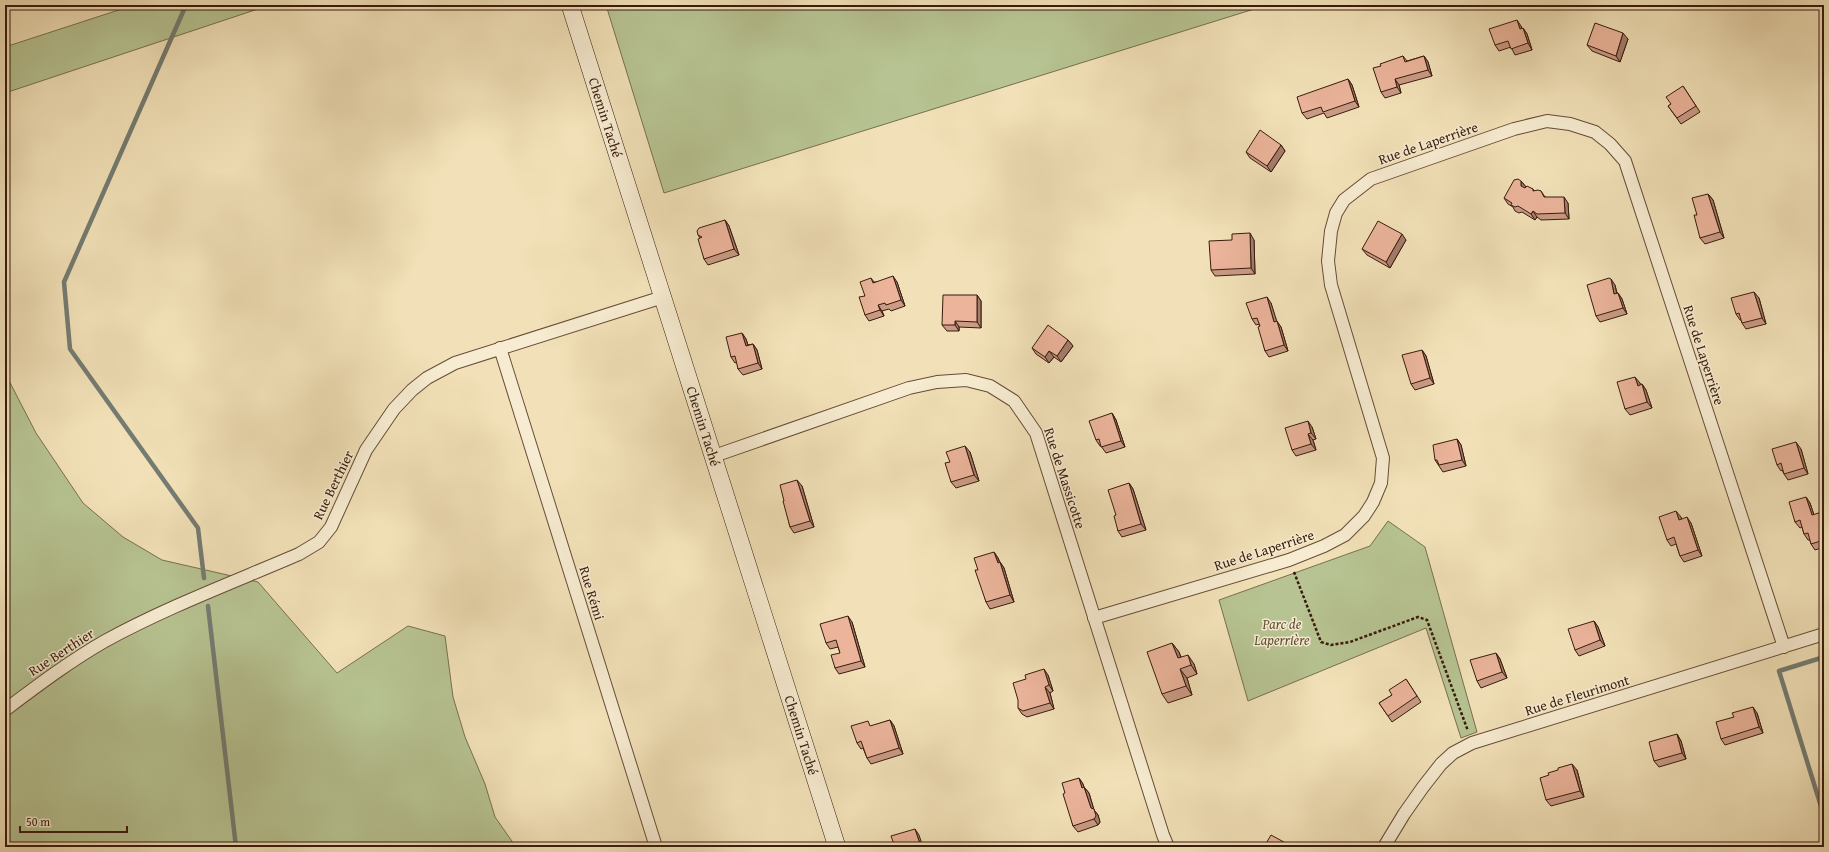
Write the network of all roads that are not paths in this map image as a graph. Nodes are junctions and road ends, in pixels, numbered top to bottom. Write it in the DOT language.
graph roads {
  1 [pos="570,5"];
  2 [pos="662,297"];
  3 [pos="500,348"];
  4 [pos="714,456"];
  5 [pos="1094,618"];
  6 [pos="1824,634"];
  7 [pos="1784,647"];
  8 [pos="5,710"];
  9 [pos="656,847"];
  10 [pos="837,847"];
  11 [pos="1168,847"];
  12 [pos="1384,847"];
  1 -- 2 [label="street, Chemin Taché"];
  2 -- 3 [label="street, Rue Berthier"];
  2 -- 4 [label="street, Chemin Taché"];
  3 -- 8 [label="street, Rue Berthier"];
  3 -- 9 [label="street, Rue Rémi"];
  4 -- 5 [label="street, Rue de Massicotte"];
  4 -- 10 [label="street, Chemin Taché"];
  5 -- 7 [label="street, Rue de Laperrière"];
  5 -- 11 [label="street, Rue de Massicotte"];
  6 -- 7 [label="street, Rue de Fleurimont"];
  7 -- 12 [label="street, Rue de Fleurimont"];
}
